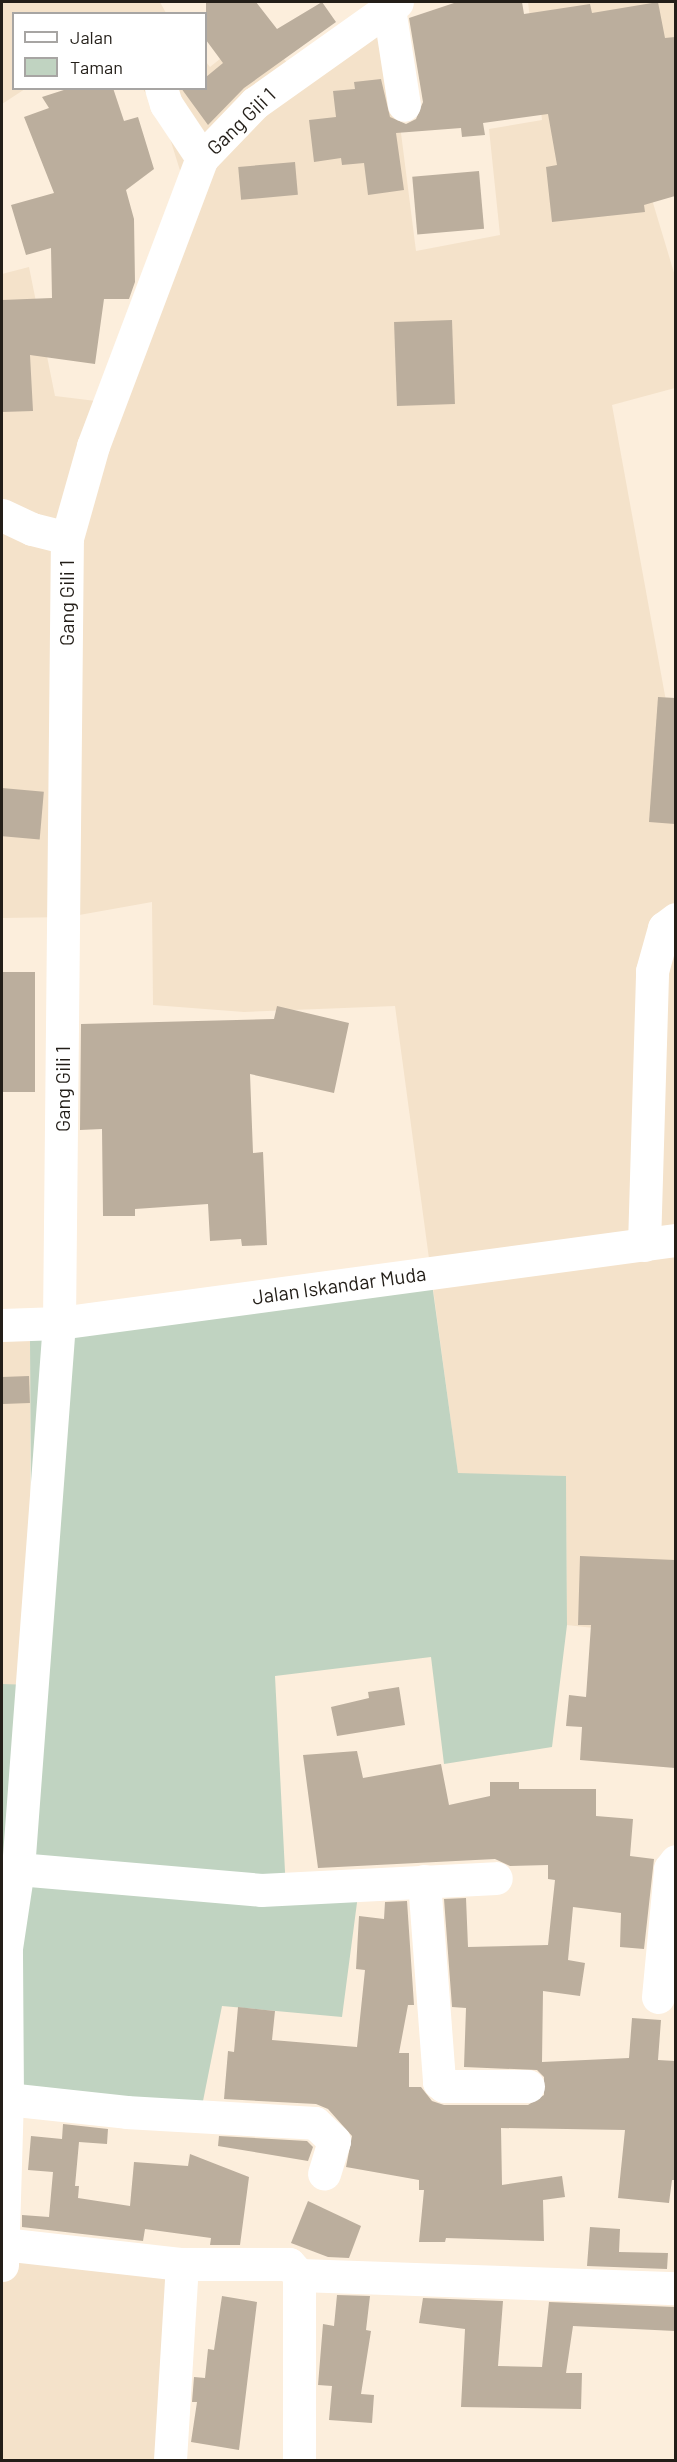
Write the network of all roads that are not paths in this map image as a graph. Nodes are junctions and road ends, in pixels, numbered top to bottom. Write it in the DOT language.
graph roads {
  1 [pos="392,2"];
  2 [pos="162,90"];
  3 [pos="405,105"];
  4 [pos="202,158"];
  5 [pos="2,515"];
  6 [pos="67,538"];
  7 [pos="675,920"];
  8 [pos="675,1240"];
  9 [pos="644,1245"];
  10 [pos="59,1323"];
  11 [pos="2,1325"];
  12 [pos="675,1861"];
  13 [pos="18,1869"];
  14 [pos="496,1878"];
  15 [pos="424,1881"];
  16 [pos="658,1996"];
  17 [pos="528,2086"];
  18 [pos="7,2099"];
  19 [pos="324,2174"];
  20 [pos="2,2255"];
  21 [pos="182,2264"];
  22 [pos="299,2275"];
  23 [pos="675,2288"];
  24 [pos="170,2460"];
  25 [pos="299,2460"];
  1 -- 3 [label="street"];
  1 -- 4 [label="street, Gang Gili 1"];
  2 -- 4 [label="street"];
  4 -- 6 [label="street, Gang Gili 1"];
  5 -- 6 [label="street"];
  6 -- 10 [label="street, Gang Gili 1"];
  7 -- 9 [label="street"];
  8 -- 9 [label="street, Jalan Iskandar Muda"];
  9 -- 10 [label="street, Jalan Iskandar Muda"];
  10 -- 11 [label="street, Jalan Iskandar Muda"];
  10 -- 13 [label="street, Gang Gili 1"];
  12 -- 16 [label="street"];
  13 -- 15 [label="street"];
  13 -- 18 [label="street, Gang Gili 1"];
  14 -- 15 [label="street"];
  15 -- 17 [label="street"];
  18 -- 19 [label="street"];
  18 -- 20 [label="street, Gang Gili 1"];
  20 -- 21 [label="street"];
  21 -- 22 [label="street"];
  21 -- 24 [label="street"];
  22 -- 23 [label="street"];
  22 -- 25 [label="street"];
}
